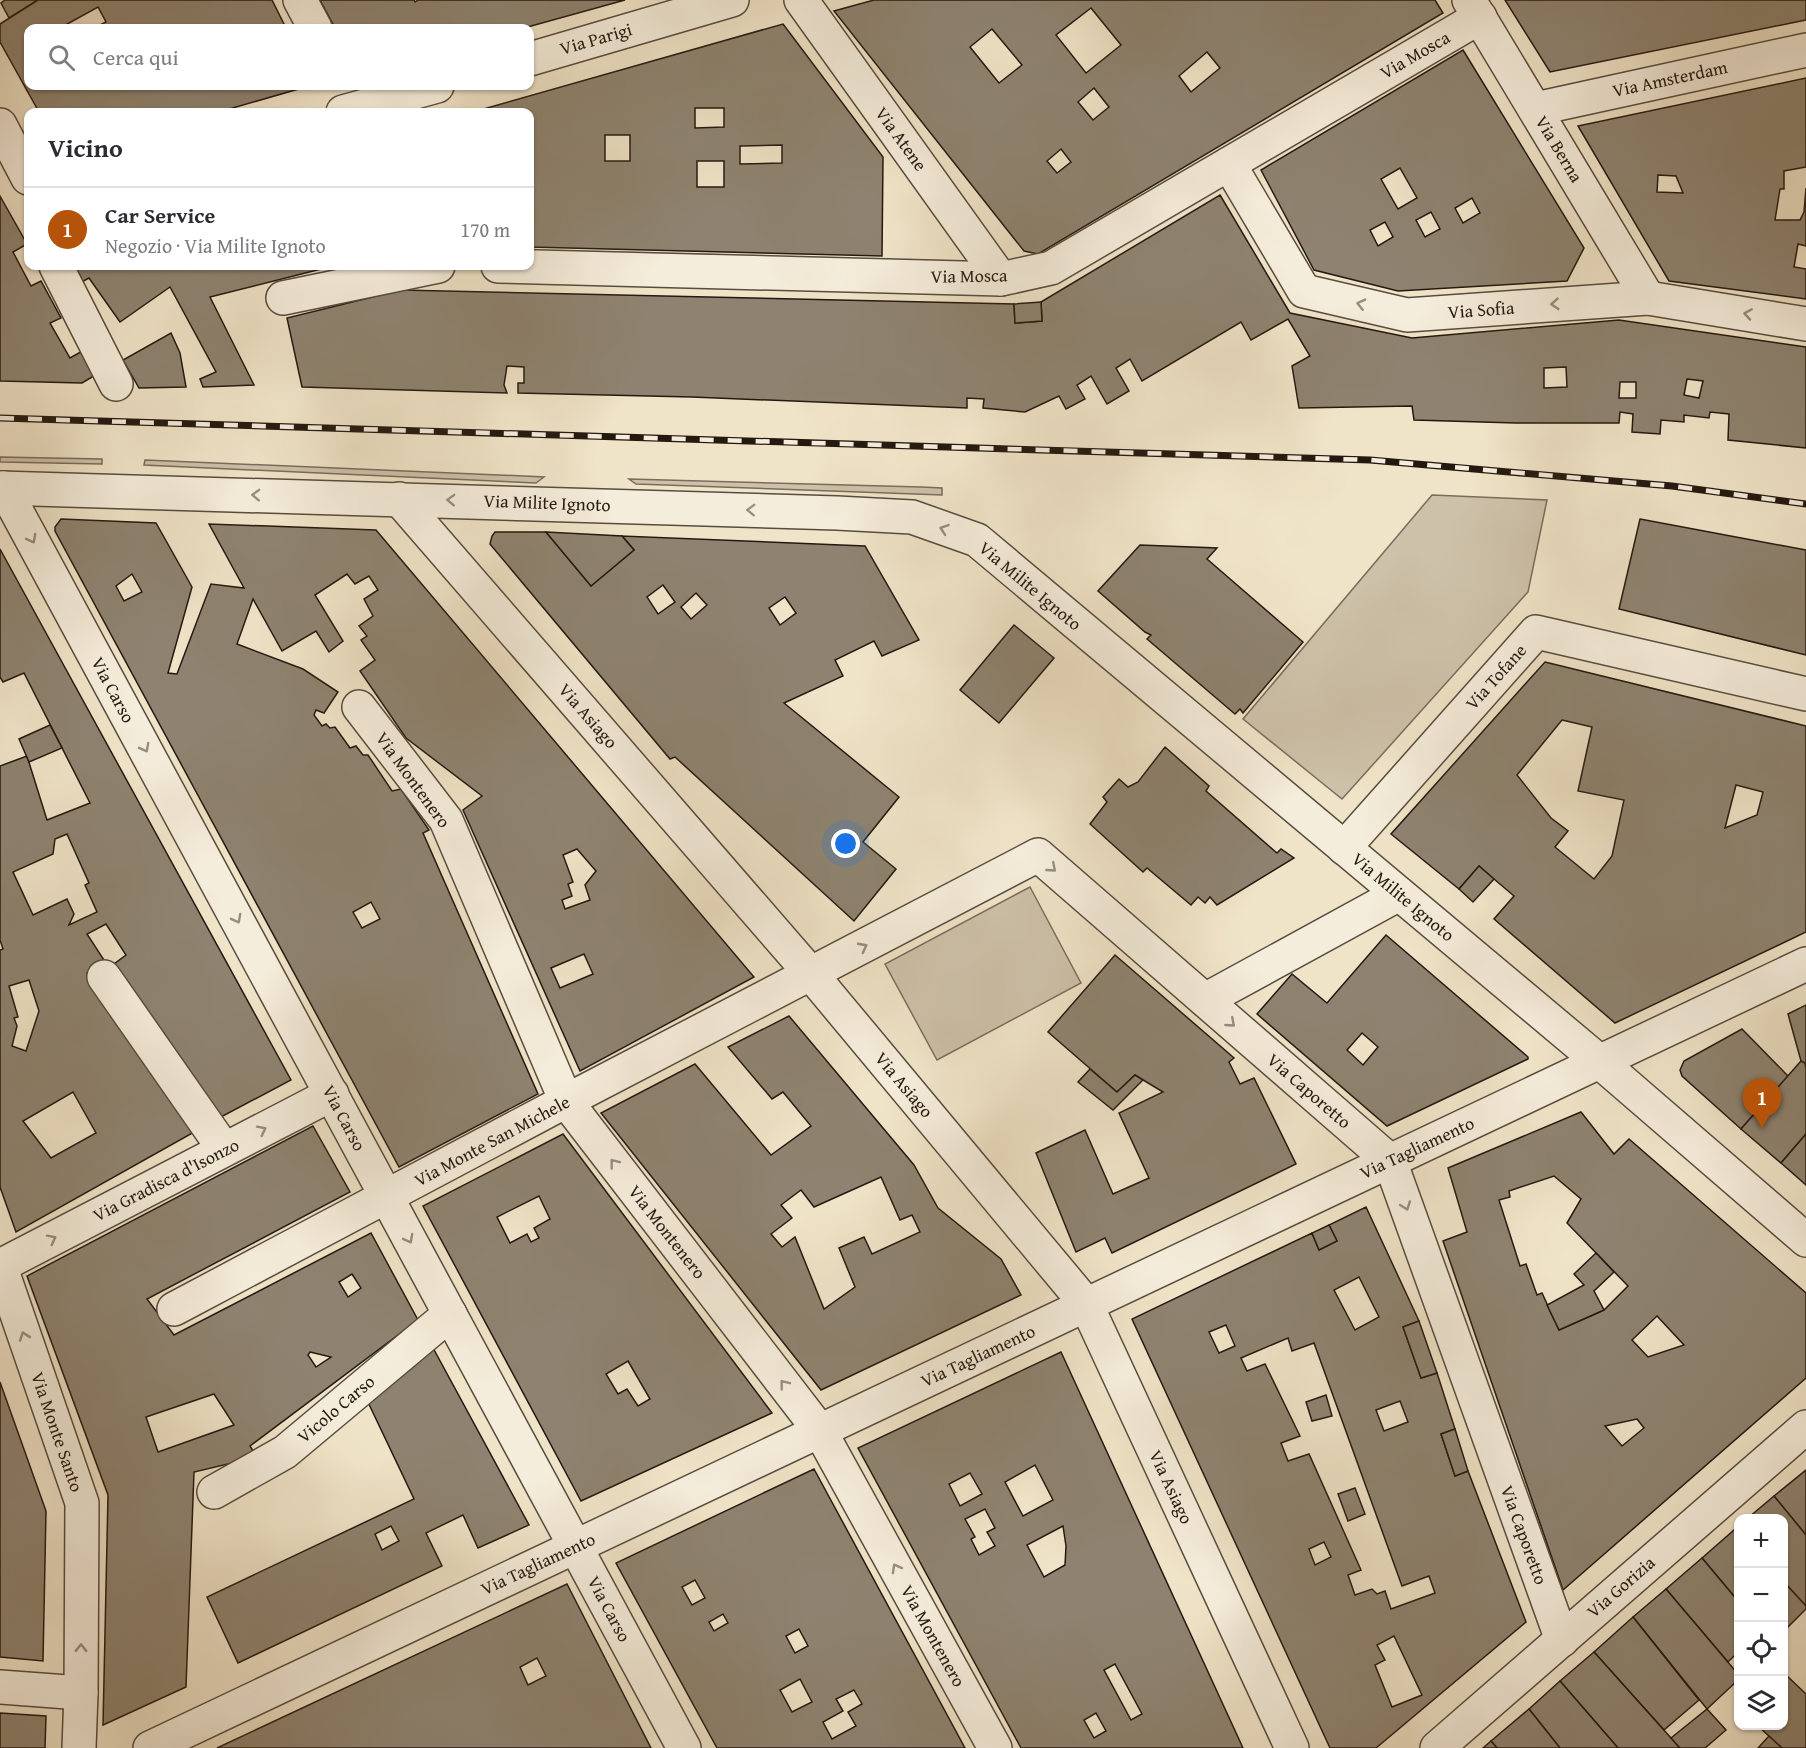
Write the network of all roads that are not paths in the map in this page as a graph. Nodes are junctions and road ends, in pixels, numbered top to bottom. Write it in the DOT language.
graph roads {
  1 [pos="300,0"];
  2 [pos="732,0"];
  3 [pos="801,0"];
  4 [pos="1474,8"];
  5 [pos="313,24"];
  6 [pos="1806,50"];
  7 [pos="534,58"];
  8 [pos="419,90"];
  9 [pos="351,105"];
  10 [pos="1534,109"];
  11 [pos="0,126"];
  12 [pos="1229,164"];
  13 [pos="24,171"];
  14 [pos="534,267"];
  15 [pos="58,270"];
  16 [pos="419,270"];
  17 [pos="1001,279"];
  18 [pos="283,298"];
  19 [pos="1648,298"];
  20 [pos="1806,324"];
  21 [pos="116,384"];
  22 [pos="2,488"];
  23 [pos="399,499"];
  24 [pos="1806,694"];
  25 [pos="359,707"];
  26 [pos="1344,848"];
  27 [pos="1399,894"];
  28 [pos="1806,964"];
  29 [pos="812,974"];
  30 [pos="104,977"];
  31 [pos="1205,1000"];
  32 [pos="1600,1062"];
  33 [pos="332,1094"];
  34 [pos="566,1101"];
  35 [pos="224,1149"];
  36 [pos="1390,1161"];
  37 [pos="386,1197"];
  38 [pos="1806,1239"];
  39 [pos="0,1265"];
  40 [pos="1086,1304"];
  41 [pos="174,1309"];
  42 [pos="450,1314"];
  43 [pos="1806,1427"];
  44 [pos="820,1431"];
  45 [pos="214,1492"];
  46 [pos="575,1547"];
  47 [pos="1562,1640"];
  48 [pos="0,1687"];
  49 [pos="81,1693"];
  50 [pos="79,1748"];
  51 [pos="150,1748"];
  52 [pos="684,1748"];
  53 [pos="995,1748"];
  54 [pos="1292,1748"];
  55 [pos="1437,1748"];
  1 -- 5 [label="street"];
  2 -- 7 [label="street, Via Parigi"];
  3 -- 17 [label="street, Via Atene"];
  4 -- 10 [label="street, Via Berna"];
  4 -- 12 [label="street, Via Mosca"];
  6 -- 10 [label="street, Via Amsterdam"];
  8 -- 9 [label="street"];
  10 -- 19 [label="street, Via Berna"];
  11 -- 13 [label="street"];
  12 -- 17 [label="street, Via Mosca"];
  19 -- 12 [label="street, Via Sofia, one-way"];
  14 -- 17 [label="street, Via Mosca"];
  15 -- 21 [label="street"];
  16 -- 18 [label="street"];
  20 -- 19 [label="street, Via Sofia, one-way"];
  23 -- 22 [label="street, Via Milite Ignoto, one-way"];
  22 -- 33 [label="street, Via Carso, one-way"];
  26 -- 23 [label="street, Via Milite Ignoto, one-way"];
  23 -- 29 [label="street, Via Asiago"];
  24 -- 26 [label="street, Via Tofane"];
  25 -- 34 [label="street, Via Montenero"];
  26 -- 27 [label="street, Via Milite Ignoto"];
  27 -- 31 [label="street"];
  27 -- 32 [label="street, Via Milite Ignoto"];
  28 -- 32 [label="street, Via Tagliamento"];
  29 -- 31 [label="street, Via Caporetto, one-way"];
  29 -- 34 [label="street, Via Monte San Michele"];
  29 -- 40 [label="street, Via Asiago"];
  30 -- 35 [label="street"];
  31 -- 36 [label="street, Via Caporetto, one-way"];
  32 -- 36 [label="street, Via Tagliamento"];
  32 -- 38 [label="street, Via Milite Ignoto"];
  35 -- 33 [label="street, Via Gradisca d'Isonzo, one-way"];
  33 -- 37 [label="street, Via Carso"];
  34 -- 37 [label="street, Via Monte San Michele"];
  44 -- 34 [label="street, Via Montenero, one-way"];
  39 -- 35 [label="street, Via Gradisca d'Isonzo, one-way"];
  36 -- 40 [label="street, Via Tagliamento"];
  36 -- 47 [label="street, Via Caporetto, one-way"];
  37 -- 41 [label="street, Via Monte San Michele"];
  37 -- 42 [label="street, Via Carso, one-way"];
  49 -- 39 [label="street, Via Monte Santo, one-way"];
  40 -- 44 [label="street, Via Tagliamento"];
  40 -- 54 [label="street, Via Asiago"];
  42 -- 45 [label="street, Vicolo Carso"];
  42 -- 46 [label="street, Via Carso"];
  43 -- 47 [label="street, Via Gorizia"];
  44 -- 46 [label="street, Via Tagliamento"];
  53 -- 44 [label="street, Via Montenero, one-way"];
  46 -- 51 [label="street, Via Tagliamento"];
  46 -- 52 [label="street, Via Carso"];
  47 -- 55 [label="street, Via Gorizia"];
  48 -- 49 [label="street"];
  49 -- 50 [label="street, Via Monte Santo"];
}
